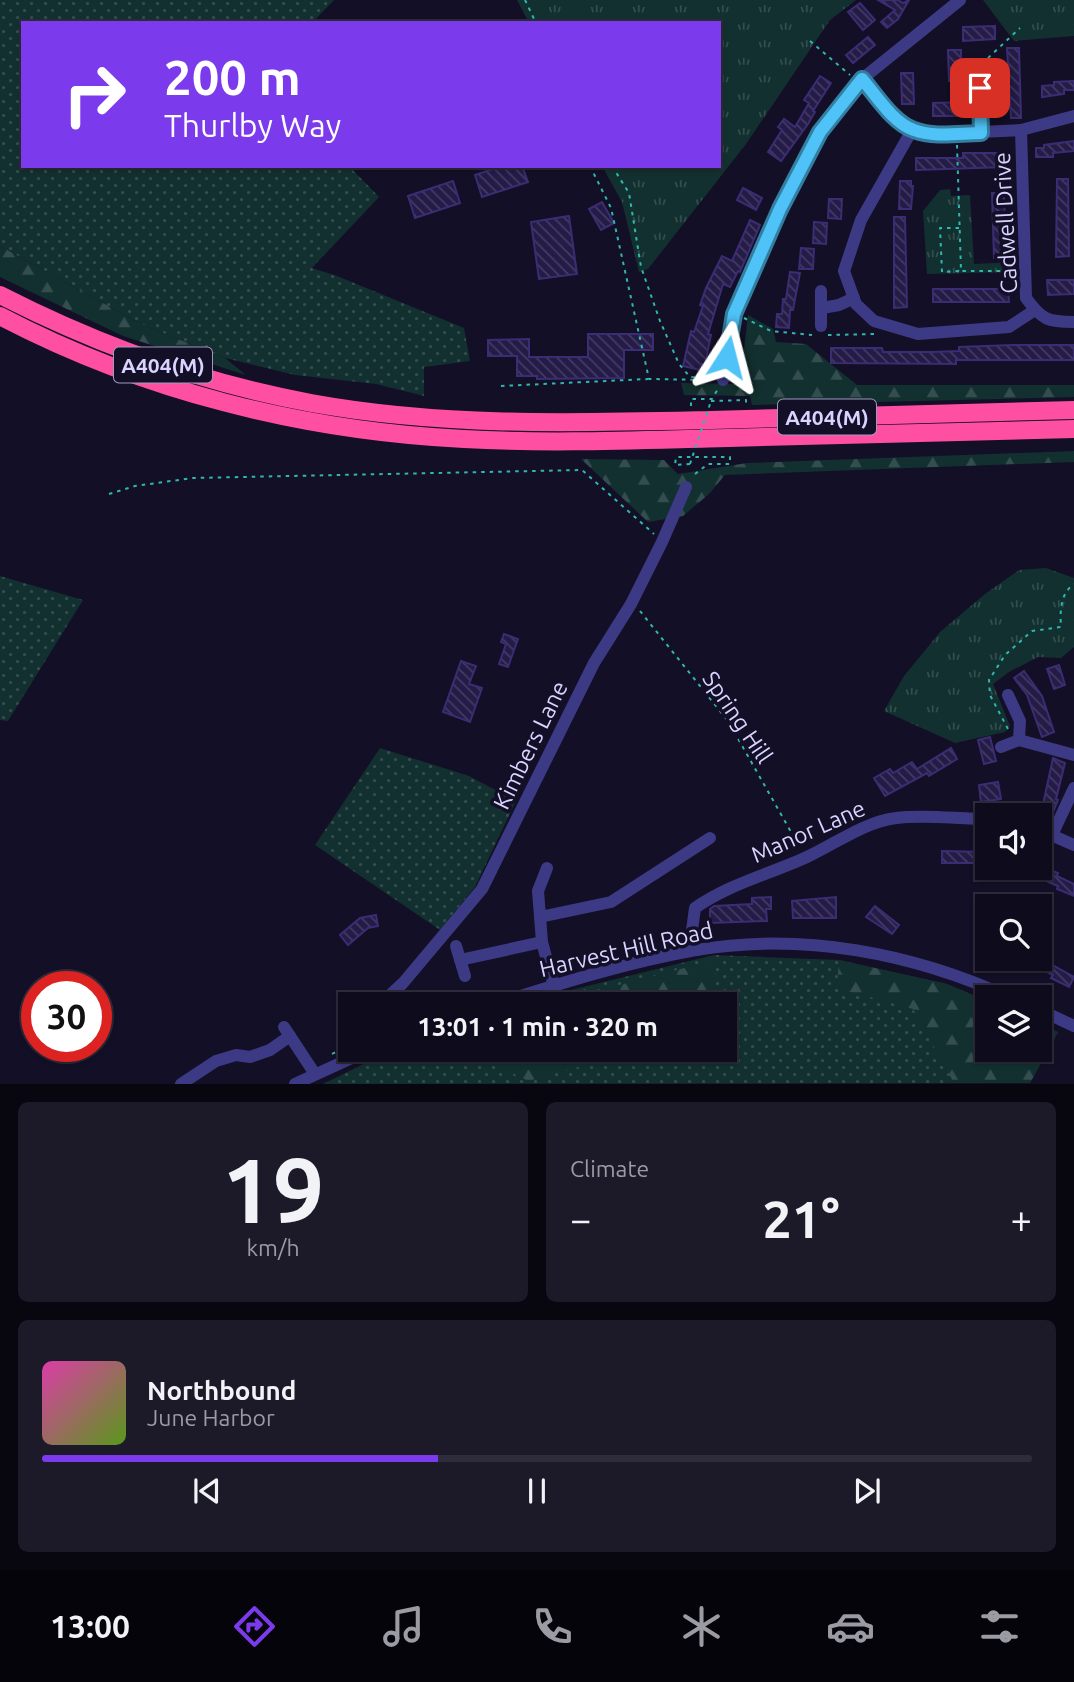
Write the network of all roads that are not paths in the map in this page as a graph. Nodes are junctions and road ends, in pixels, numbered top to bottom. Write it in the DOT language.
graph roads {
  1 [pos="960,0"];
  2 [pos="979,66"];
  3 [pos="860,81"];
  4 [pos="1074,117"];
  5 [pos="912,130"];
  6 [pos="1021,130"];
  7 [pos="981,133"];
  8 [pos="821,291"];
  9 [pos="0,295"];
  10 [pos="854,299"];
  11 [pos="822,307"];
  12 [pos="1035,310"];
  13 [pos="0,316"];
  14 [pos="1074,322"];
  15 [pos="821,326"];
  16 [pos="723,379"];
  17 [pos="1074,410"];
  18 [pos="1074,431"];
  19 [pos="686,487"];
  20 [pos="1008,695"];
  21 [pos="1019,740"];
  22 [pos="1001,747"];
  23 [pos="1074,755"];
  24 [pos="1074,788"];
  25 [pos="975,819"];
  26 [pos="1052,823"];
  27 [pos="1052,835"];
  28 [pos="710,838"];
  29 [pos="1074,845"];
  30 [pos="547,868"];
  31 [pos="540,918"];
  32 [pos="542,942"];
  33 [pos="456,946"];
  34 [pos="696,950"];
  35 [pos="460,960"];
  36 [pos="465,976"];
  37 [pos="980,985"];
  38 [pos="554,986"];
  39 [pos="394,992"];
  40 [pos="535,992"];
  41 [pos="1052,1016"];
  42 [pos="1074,1026"];
  43 [pos="341,1062"];
  44 [pos="315,1073"];
  45 [pos="181,1083"];
  46 [pos="295,1083"];
  1 -- 3 [label="street"];
  2 -- 7 [label="street"];
  3 -- 5 [label="street"];
  3 -- 16 [label="street"];
  4 -- 6 [label="street"];
  5 -- 7 [label="street"];
  5 -- 10 [label="street"];
  6 -- 7 [label="street"];
  6 -- 12 [label="street, Cadwell Drive"];
  8 -- 11 [label="street"];
  9 -- 17 [label="highway, A404(M)"];
  10 -- 11 [label="street"];
  10 -- 12 [label="street"];
  11 -- 15 [label="street"];
  12 -- 14 [label="street, Cadwell Drive"];
  13 -- 18 [label="highway, A404(M)"];
  19 -- 39 [label="street, Kimbers Lane"];
  20 -- 21 [label="street"];
  21 -- 22 [label="street"];
  21 -- 23 [label="street"];
  24 -- 26 [label="street"];
  25 -- 34 [label="street, Manor Lane"];
  27 -- 29 [label="street"];
  28 -- 31 [label="street"];
  30 -- 31 [label="street"];
  31 -- 32 [label="street"];
  32 -- 35 [label="street"];
  32 -- 38 [label="street"];
  33 -- 35 [label="street"];
  34 -- 37 [label="street, Harvest Hill Road"];
  34 -- 38 [label="street, Harvest Hill Road"];
  35 -- 36 [label="street"];
  38 -- 40 [label="street, Harvest Hill Road"];
  41 -- 42 [label="street"];
  43 -- 44 [label="street"];
  44 -- 45 [label="street"];
  44 -- 46 [label="street"];
}
